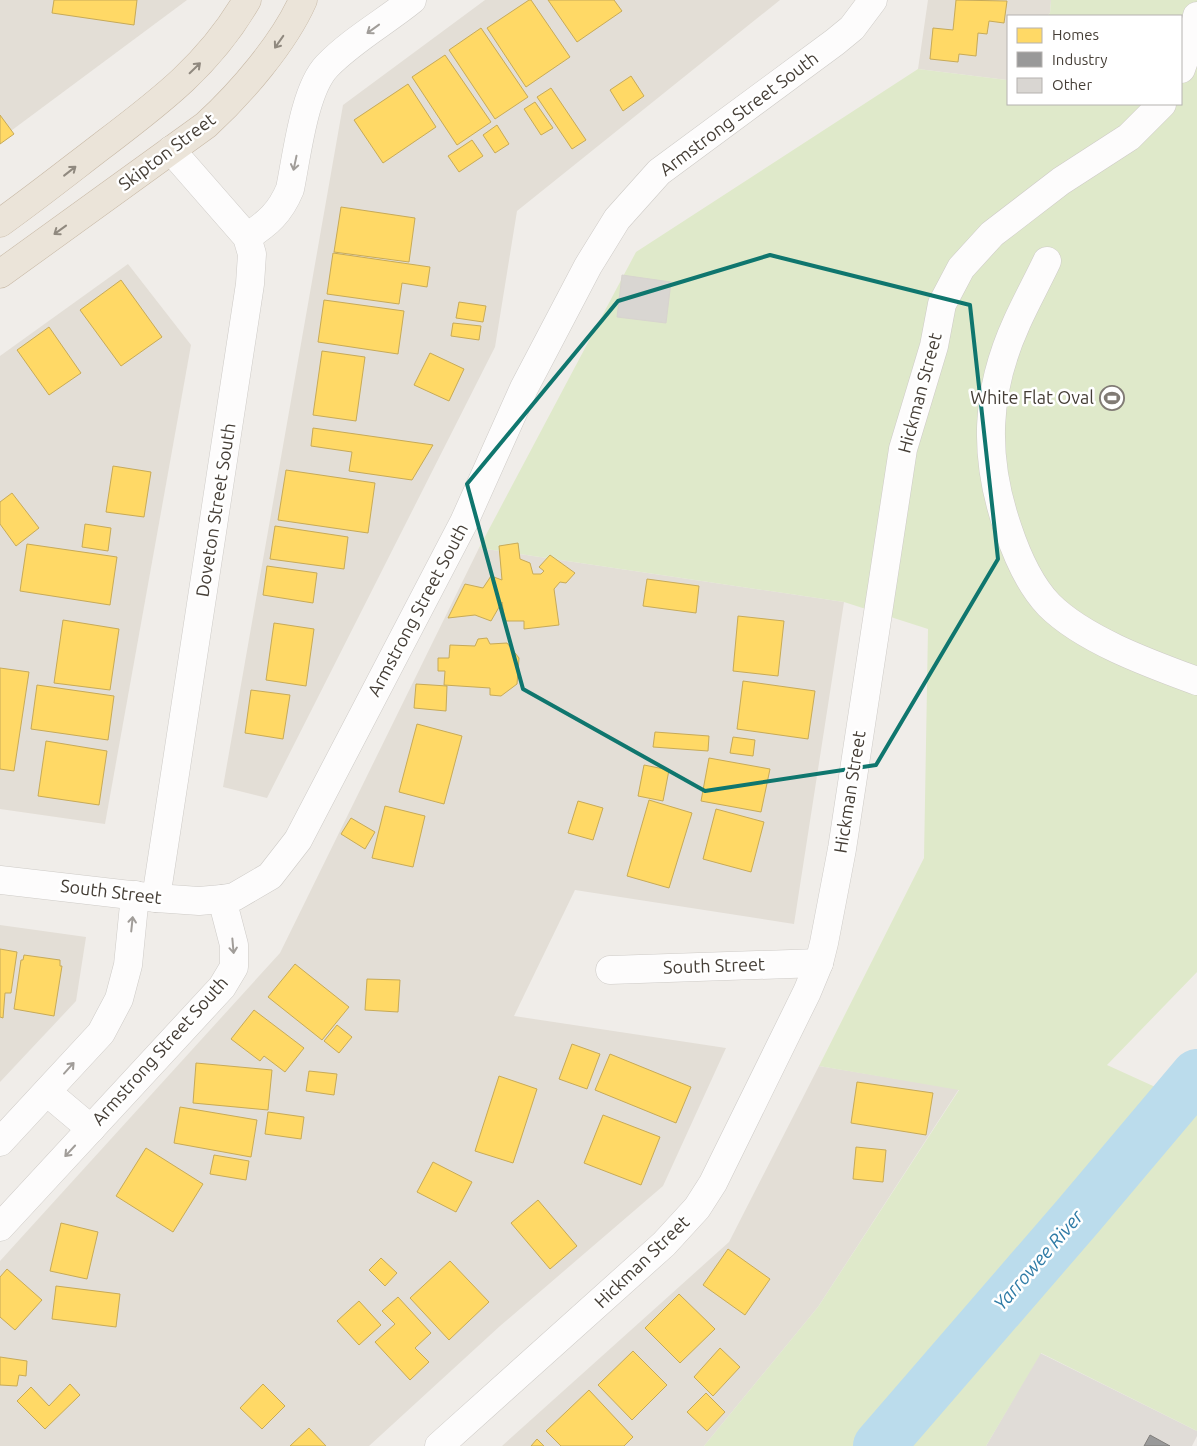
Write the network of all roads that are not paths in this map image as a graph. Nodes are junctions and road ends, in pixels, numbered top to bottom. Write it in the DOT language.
graph roads {
  1 [pos="247,0"];
  2 [pos="304,0"];
  3 [pos="412,0"];
  4 [pos="873,0"];
  5 [pos="1197,16"];
  6 [pos="1182,66"];
  7 [pos="1161,105"];
  8 [pos="171,150"];
  9 [pos="0,223"];
  10 [pos="247,237"];
  11 [pos="1047,261"];
  12 [pos="0,274"];
  13 [pos="1197,680"];
  14 [pos="0,880"];
  15 [pos="145,897"];
  16 [pos="222,899"];
  17 [pos="819,963"];
  18 [pos="610,970"];
  19 [pos="47,1092"];
  20 [pos="91,1129"];
  21 [pos="0,1142"];
  22 [pos="0,1226"];
  23 [pos="440,1446"];
  9 -- 1 [label="highway, one-way"];
  2 -- 8 [label="highway, Skipton Street, one-way"];
  3 -- 10 [label="street, one-way"];
  4 -- 16 [label="street, Armstrong Street South"];
  5 -- 6 [label="street"];
  7 -- 17 [label="street, Hickman Street"];
  8 -- 10 [label="street"];
  8 -- 12 [label="highway, Skipton Street, one-way"];
  10 -- 15 [label="street, Doveton Street South"];
  11 -- 13 [label="street"];
  14 -- 15 [label="street, South Street"];
  15 -- 16 [label="street, South Street"];
  19 -- 15 [label="street, one-way"];
  16 -- 20 [label="street, Armstrong Street South, one-way"];
  17 -- 18 [label="street, South Street"];
  17 -- 23 [label="street, Hickman Street"];
  19 -- 20 [label="street"];
  19 -- 21 [label="street"];
  20 -- 22 [label="street, Armstrong Street South, one-way"];
}
